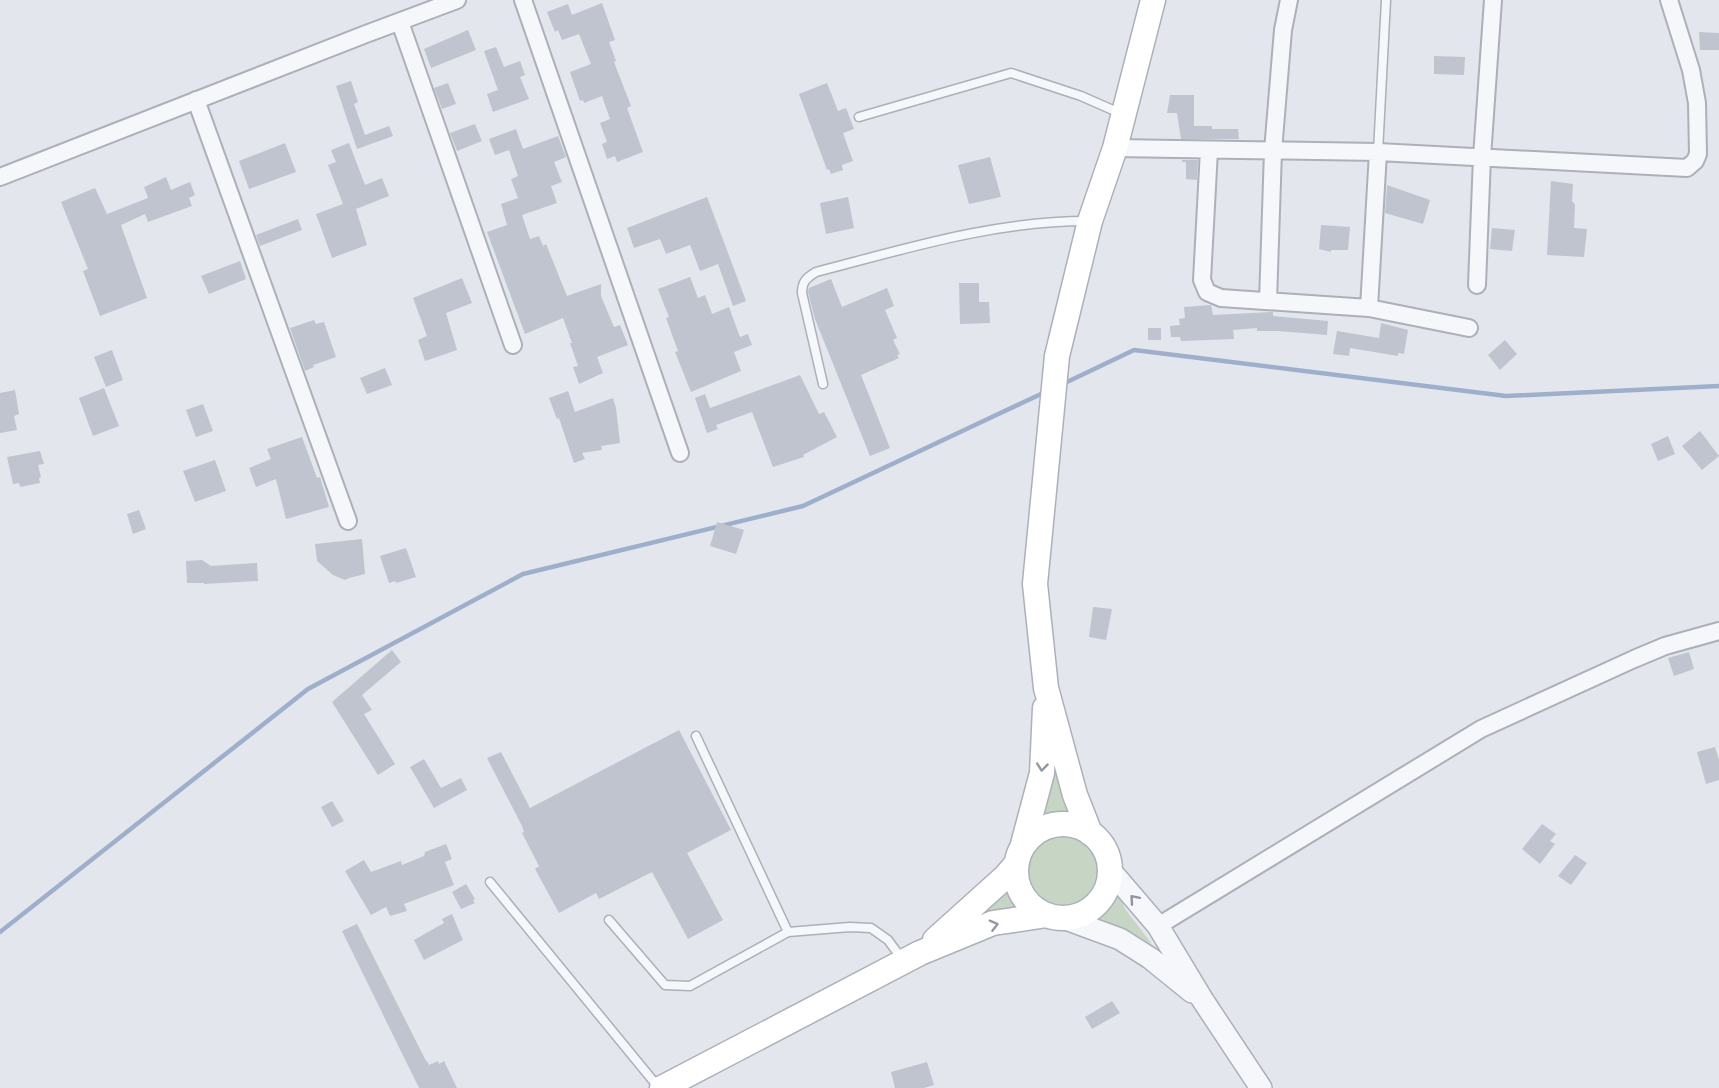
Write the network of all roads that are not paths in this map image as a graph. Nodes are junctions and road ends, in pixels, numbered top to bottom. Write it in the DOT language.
graph roads {
  1 [pos="457,0"];
  2 [pos="523,0"];
  3 [pos="1153,0"];
  4 [pos="1289,0"];
  5 [pos="1386,0"];
  6 [pos="1492,0"];
  7 [pos="1669,0"];
  8 [pos="400,22"];
  9 [pos="196,100"];
  10 [pos="1122,114"];
  11 [pos="859,117"];
  12 [pos="1115,148"];
  13 [pos="1209,150"];
  14 [pos="1274,151"];
  15 [pos="1378,153"];
  16 [pos="1482,157"];
  17 [pos="0,177"];
  18 [pos="1090,221"];
  19 [pos="1478,285"];
  20 [pos="1268,301"];
  21 [pos="1369,308"];
  22 [pos="1469,328"];
  23 [pos="513,345"];
  24 [pos="823,384"];
  25 [pos="680,453"];
  26 [pos="348,521"];
  27 [pos="1719,631"];
  28 [pos="1046,688"];
  29 [pos="696,736"];
  30 [pos="1090,833"];
  31 [pos="1019,856"];
  32 [pos="1110,870"];
  33 [pos="490,882"];
  34 [pos="1055,916"];
  35 [pos="609,920"];
  36 [pos="1158,926"];
  37 [pos="788,932"];
  38 [pos="1138,951"];
  39 [pos="912,958"];
  40 [pos="1202,999"];
  41 [pos="661,1088"];
  42 [pos="1261,1088"];
  1 -- 8 [label="street"];
  2 -- 25 [label="street"];
  3 -- 10 [label="main road"];
  4 -- 14 [label="street"];
  5 -- 15 [label="lane"];
  6 -- 16 [label="street"];
  7 -- 16 [label="street"];
  8 -- 9 [label="street"];
  8 -- 23 [label="street"];
  9 -- 17 [label="street"];
  9 -- 26 [label="street"];
  10 -- 11 [label="lane"];
  10 -- 12 [label="main road"];
  12 -- 13 [label="street"];
  12 -- 18 [label="main road"];
  13 -- 14 [label="street"];
  13 -- 20 [label="street"];
  14 -- 15 [label="street"];
  14 -- 20 [label="street"];
  15 -- 16 [label="street"];
  15 -- 21 [label="street"];
  16 -- 19 [label="street"];
  18 -- 24 [label="lane"];
  18 -- 28 [label="main road"];
  20 -- 21 [label="street"];
  21 -- 22 [label="street"];
  27 -- 36 [label="street"];
  28 -- 30 [label="main road"];
  28 -- 31 [label="main road, one-way"];
  29 -- 37 [label="lane"];
  30 -- 31 [label="main road"];
  30 -- 32 [label="main road"];
  31 -- 34 [label="main road"];
  31 -- 39 [label="main road"];
  32 -- 34 [label="main road"];
  36 -- 32 [label="street, one-way"];
  33 -- 41 [label="lane"];
  34 -- 38 [label="street"];
  39 -- 34 [label="main road, one-way"];
  35 -- 37 [label="lane"];
  36 -- 38 [label="street"];
  36 -- 40 [label="street"];
  37 -- 39 [label="lane"];
  38 -- 40 [label="street"];
  39 -- 41 [label="main road"];
  40 -- 42 [label="street"];
}
